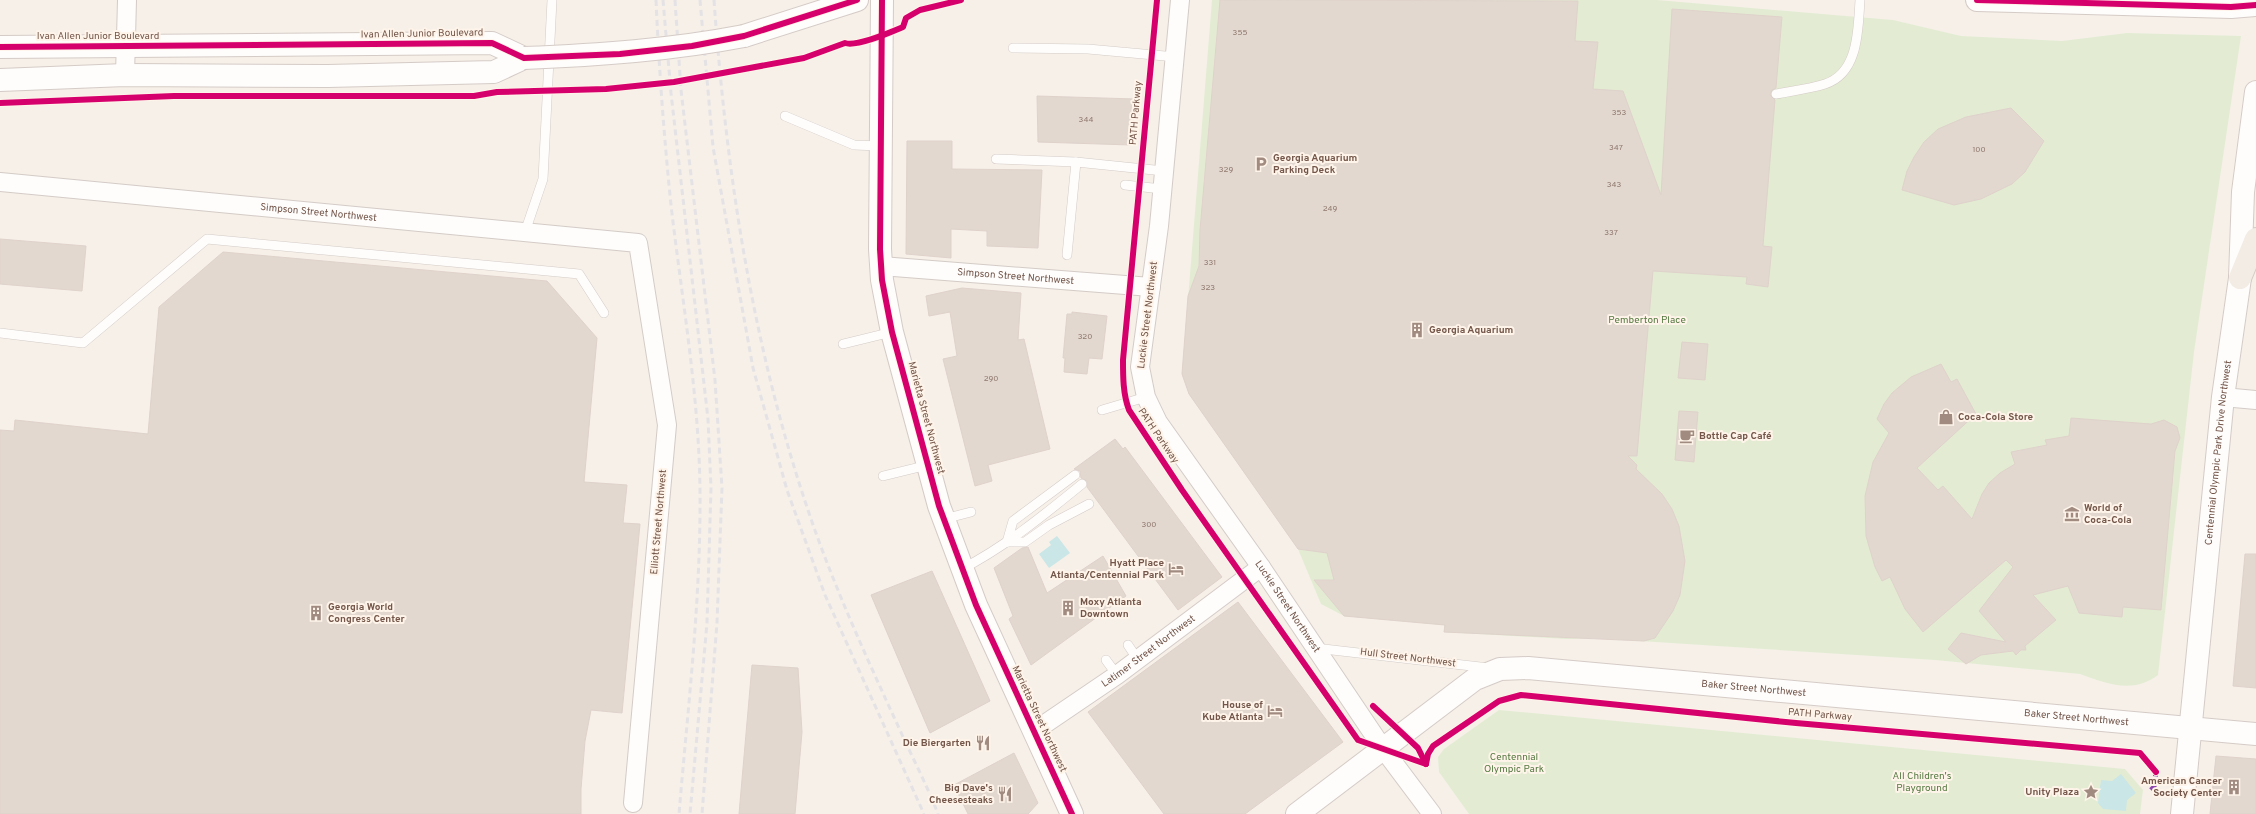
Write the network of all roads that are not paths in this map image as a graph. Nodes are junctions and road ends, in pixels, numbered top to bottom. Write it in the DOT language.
graph roads {
  1 [pos="127,0"];
  2 [pos="552,0"];
  3 [pos="857,0"];
  4 [pos="882,0"];
  5 [pos="1180,0"];
  6 [pos="1860,0"];
  7 [pos="1977,0"];
  8 [pos="2256,5"];
  9 [pos="125,46"];
  10 [pos="0,47"];
  11 [pos="1014,48"];
  12 [pos="1176,57"];
  13 [pos="524,58"];
  14 [pos="125,75"];
  15 [pos="0,80"];
  16 [pos="2256,92"];
  17 [pos="1776,94"];
  18 [pos="785,116"];
  19 [pos="880,146"];
  20 [pos="996,159"];
  21 [pos="1076,162"];
  22 [pos="1164,170"];
  23 [pos="0,182"];
  24 [pos="1125,185"];
  25 [pos="1162,189"];
  26 [pos="2250,193"];
  27 [pos="525,232"];
  28 [pos="2256,239"];
  29 [pos="638,243"];
  30 [pos="1066,255"];
  31 [pos="881,266"];
  32 [pos="2240,278"];
  33 [pos="1151,287"];
  34 [pos="604,313"];
  35 [pos="892,332"];
  36 [pos="0,333"];
  37 [pos="843,344"];
  38 [pos="1146,397"];
  39 [pos="2223,397"];
  40 [pos="2256,400"];
  41 [pos="1102,410"];
  42 [pos="928,465"];
  43 [pos="1075,475"];
  44 [pos="883,476"];
  45 [pos="1082,484"];
  46 [pos="1089,504"];
  47 [pos="971,512"];
  48 [pos="1044,516"];
  49 [pos="944,519"];
  50 [pos="1050,525"];
  51 [pos="1007,542"];
  52 [pos="1261,567"];
  53 [pos="962,569"];
  54 [pos="1128,645"];
  55 [pos="1315,648"];
  56 [pos="1106,660"];
  57 [pos="1138,660"];
  58 [pos="1500,669"];
  59 [pos="1117,675"];
  60 [pos="2191,728"];
  61 [pos="1033,732"];
  62 [pos="2256,734"];
  63 [pos="1384,750"];
  64 [pos="633,803"];
  65 [pos="1072,814"];
  66 [pos="1298,814"];
  67 [pos="1432,814"];
  68 [pos="2182,814"];
  1 -- 9 [label="street"];
  2 -- 27 [label="lane"];
  3 -- 13 [label="main road, Ivan Allen Junior Boulevard, bridge"];
  4 -- 19 [label="main road, Marietta Street Northwest"];
  5 -- 12 [label="street, Luckie Street Northwest"];
  6 -- 17 [label="lane"];
  7 -- 8 [label="main road"];
  9 -- 10 [label="main road, Ivan Allen Junior Boulevard"];
  9 -- 13 [label="main road, Ivan Allen Junior Boulevard"];
  9 -- 14 [label="street"];
  11 -- 12 [label="lane"];
  12 -- 22 [label="street, Luckie Street Northwest"];
  13 -- 14 [label="main road, Ivan Allen Junior Boulevard"];
  14 -- 15 [label="main road, Ivan Allen Junior Boulevard"];
  16 -- 26 [label="main road, Centennial Olympic Park Drive Northwest"];
  18 -- 19 [label="lane"];
  19 -- 31 [label="main road, Marietta Street Northwest"];
  20 -- 21 [label="lane"];
  21 -- 22 [label="lane"];
  21 -- 30 [label="lane"];
  22 -- 25 [label="street, Luckie Street Northwest"];
  23 -- 27 [label="street, Simpson Street Northwest"];
  24 -- 25 [label="lane"];
  25 -- 33 [label="street, Luckie Street Northwest"];
  26 -- 32 [label="main road, Centennial Olympic Park Drive Northwest"];
  27 -- 29 [label="street, Simpson Street Northwest"];
  28 -- 32 [label="main road"];
  29 -- 64 [label="street, Elliott Street Northwest"];
  31 -- 33 [label="street, Simpson Street Northwest"];
  31 -- 35 [label="main road, Marietta Street Northwest"];
  32 -- 39 [label="main road, Centennial Olympic Park Drive Northwest"];
  33 -- 38 [label="street, Luckie Street Northwest"];
  34 -- 36 [label="lane"];
  35 -- 37 [label="lane"];
  35 -- 42 [label="main road, Marietta Street Northwest"];
  38 -- 41 [label="lane"];
  38 -- 52 [label="street, Luckie Street Northwest"];
  39 -- 40 [label="street"];
  39 -- 60 [label="main road, Centennial Olympic Park Drive Northwest"];
  42 -- 44 [label="lane"];
  42 -- 49 [label="main road, Marietta Street Northwest"];
  43 -- 51 [label="lane"];
  45 -- 48 [label="lane"];
  46 -- 50 [label="lane"];
  47 -- 49 [label="lane"];
  48 -- 50 [label="lane"];
  48 -- 51 [label="lane"];
  49 -- 53 [label="main road, Marietta Street Northwest"];
  50 -- 51 [label="lane"];
  51 -- 53 [label="lane"];
  52 -- 55 [label="street, Luckie Street Northwest"];
  52 -- 57 [label="street, Latimer Street Northwest"];
  53 -- 61 [label="main road, Marietta Street Northwest"];
  54 -- 57 [label="lane"];
  55 -- 58 [label="lane, Hull Street Northwest"];
  55 -- 63 [label="street, Luckie Street Northwest"];
  56 -- 59 [label="lane"];
  57 -- 59 [label="street, Latimer Street Northwest"];
  58 -- 60 [label="main road, Baker Street Northwest"];
  58 -- 63 [label="main road, Baker Street Northwest"];
  59 -- 61 [label="street, Latimer Street Northwest"];
  60 -- 62 [label="main road, Baker Street Northwest"];
  60 -- 68 [label="main road, Centennial Olympic Park Drive Northwest"];
  61 -- 65 [label="main road, Marietta Street Northwest"];
  63 -- 66 [label="main road, Baker Street Northwest"];
  63 -- 67 [label="street, Luckie Street Northwest"];
}
